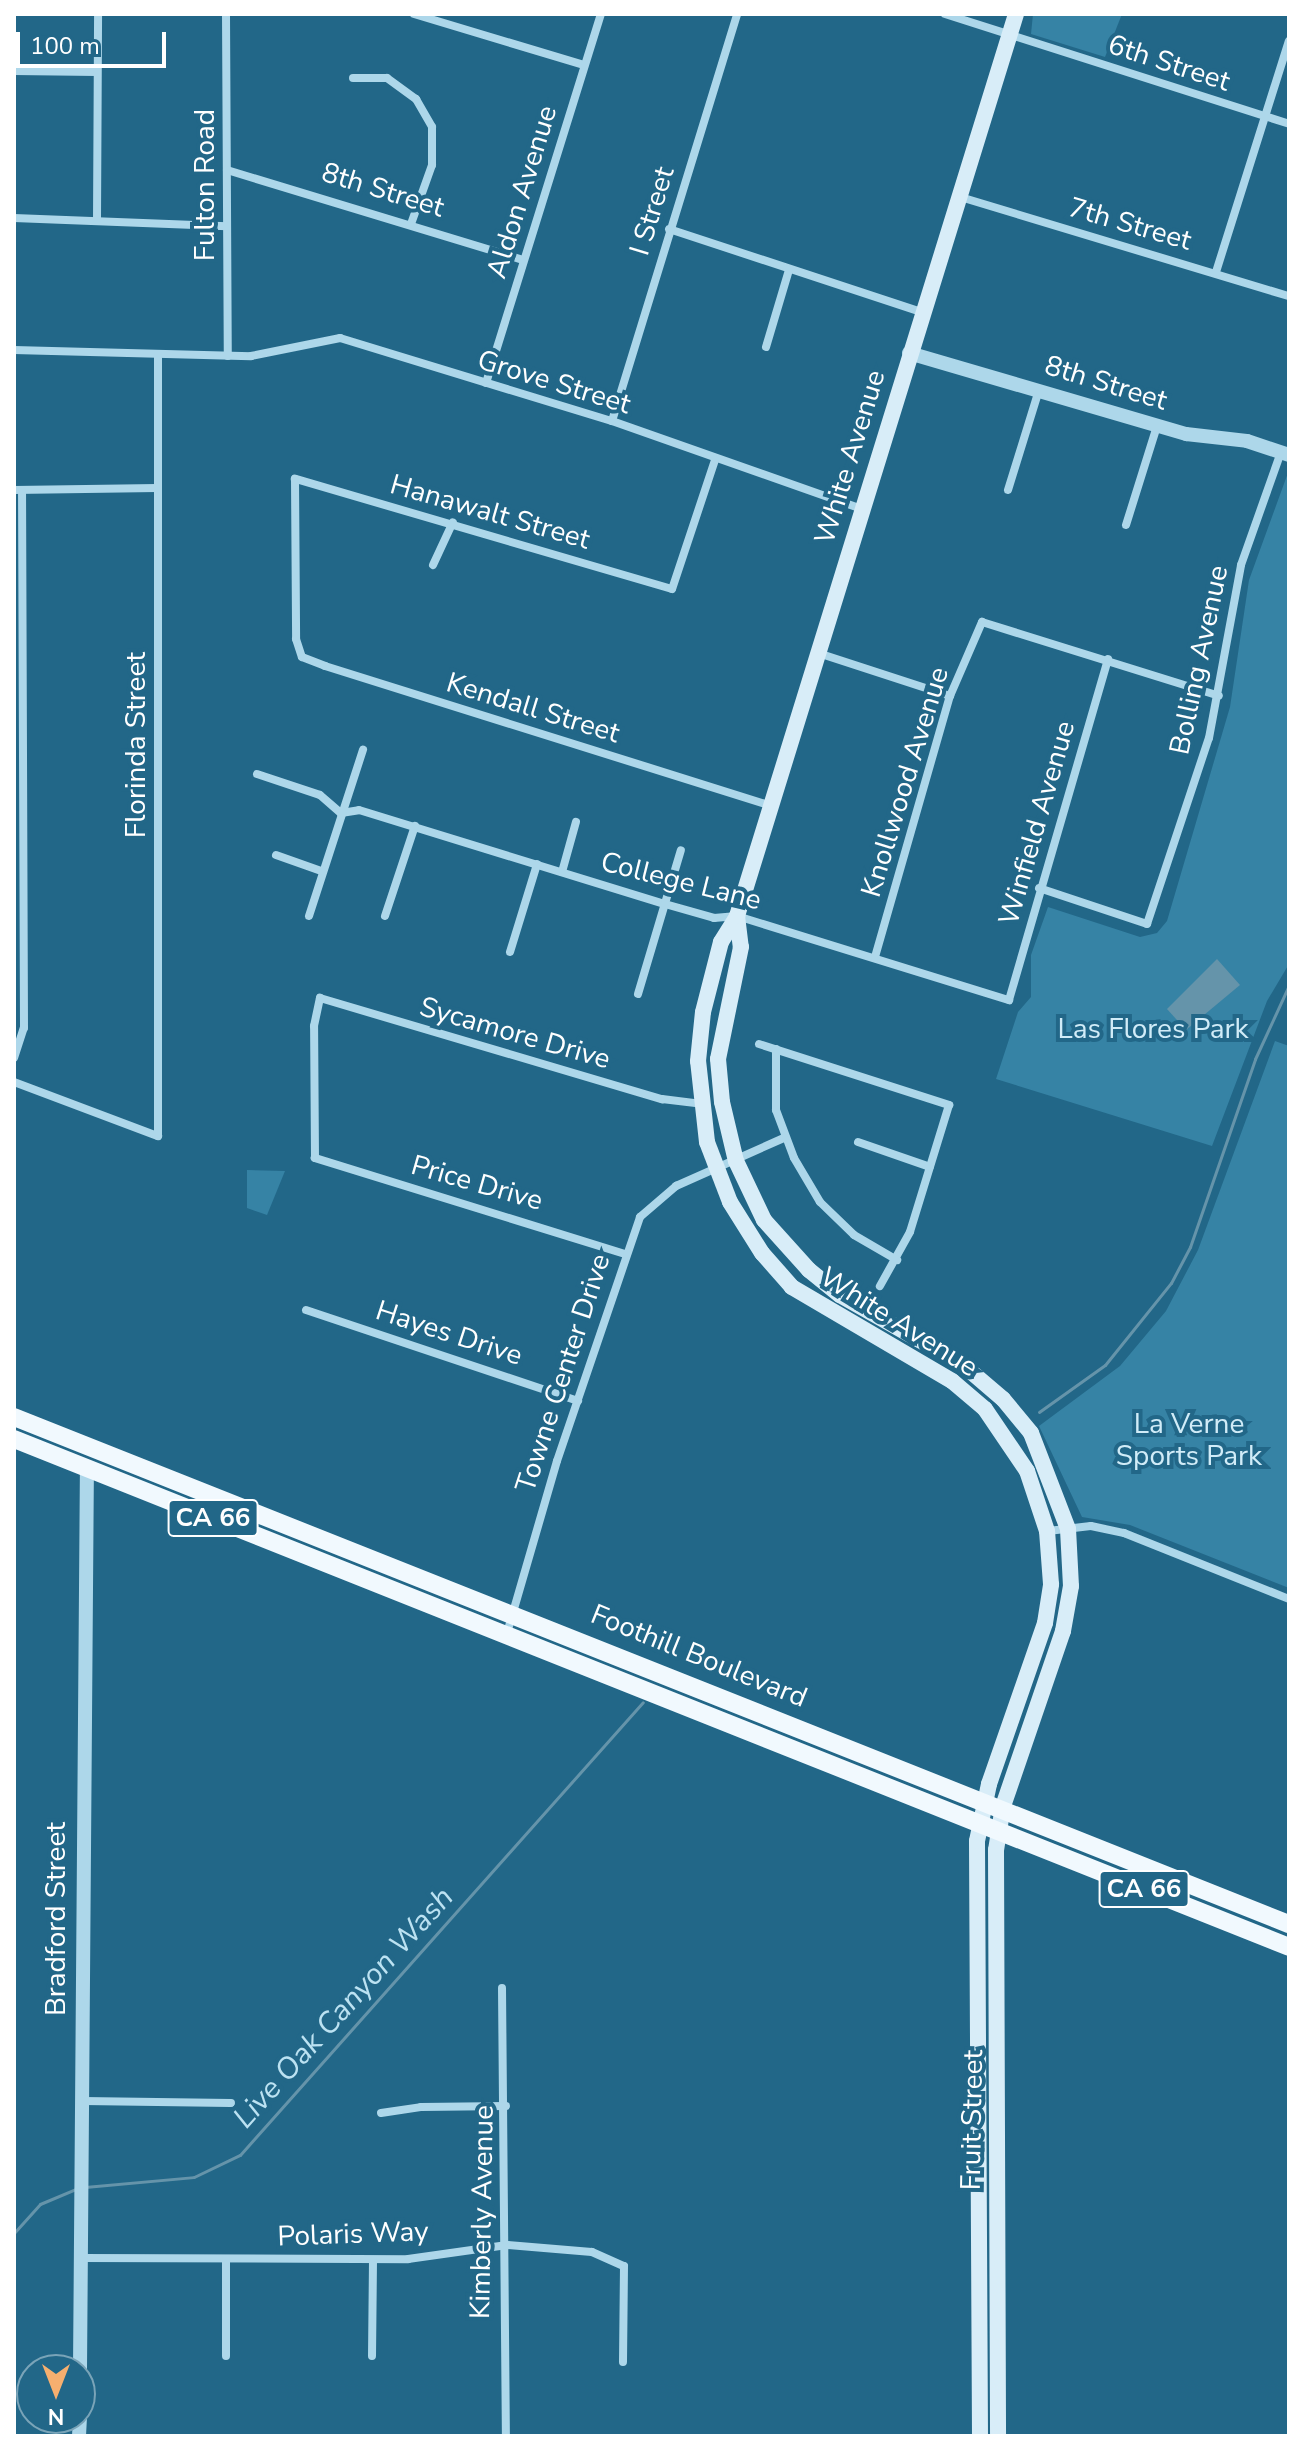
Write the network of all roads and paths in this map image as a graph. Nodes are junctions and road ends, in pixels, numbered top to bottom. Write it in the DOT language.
graph roads {
  1 [pos="98,14"];
  2 [pos="226,14"];
  3 [pos="414,14"];
  4 [pos="601,14"];
  5 [pos="737,14"];
  6 [pos="945,14"];
  7 [pos="1016,14"];
  8 [pos="1010,35"];
  9 [pos="1289,41"];
  10 [pos="584,65"];
  11 [pos="14,71"];
  12 [pos="97,72"];
  13 [pos="353,78"];
  14 [pos="1264,117"];
  15 [pos="1289,124"];
  16 [pos="227,170"];
  17 [pos="957,196"];
  18 [pos="14,218"];
  19 [pos="97,220"];
  20 [pos="411,224"];
  21 [pos="227,226"];
  22 [pos="669,229"];
  23 [pos="523,260"];
  24 [pos="789,270"];
  25 [pos="1216,272"];
  26 [pos="1289,296"];
  27 [pos="922,312"];
  28 [pos="766,347"];
  29 [pos="14,350"];
  30 [pos="909,353"];
  31 [pos="158,355"];
  32 [pos="228,356"];
  33 [pos="486,383"];
  34 [pos="1039,390"];
  35 [pos="612,421"];
  36 [pos="1157,426"];
  37 [pos="1285,453"];
  38 [pos="715,460"];
  39 [pos="157,488"];
  40 [pos="18,490"];
  41 [pos="1008,490"];
  42 [pos="862,509"];
  43 [pos="453,522"];
  44 [pos="1126,525"];
  45 [pos="433,565"];
  46 [pos="296,639"];
  47 [pos="815,652"];
  48 [pos="1108,659"];
  49 [pos="950,696"];
  50 [pos="1219,696"];
  51 [pos="363,750"];
  52 [pos="257,774"];
  53 [pos="769,805"];
  54 [pos="341,813"];
  55 [pos="576,822"];
  56 [pos="415,826"];
  57 [pos="681,850"];
  58 [pos="276,855"];
  59 [pos="537,864"];
  60 [pos="321,871"];
  61 [pos="562,872"];
  62 [pos="1039,888"];
  63 [pos="665,904"];
  64 [pos="309,916"];
  65 [pos="385,916"];
  66 [pos="737,916"];
  67 [pos="510,952"];
  68 [pos="875,957"];
  69 [pos="638,994"];
  70 [pos="1009,1000"];
  71 [pos="759,1044"];
  72 [pos="776,1049"];
  73 [pos="14,1058"];
  74 [pos="14,1082"];
  75 [pos="700,1104"];
  76 [pos="784,1138"];
  77 [pos="858,1142"];
  78 [pos="315,1158"];
  79 [pos="736,1161"];
  80 [pos="930,1167"];
  81 [pos="717,1170"];
  82 [pos="625,1254"];
  83 [pos="897,1260"];
  84 [pos="880,1286"];
  85 [pos="306,1310"];
  86 [pos="578,1401"];
  87 [pos="14,1417"];
  88 [pos="14,1439"];
  89 [pos="87,1468"];
  90 [pos="1068,1529"];
  91 [pos="1047,1531"];
  92 [pos="1289,1599"];
  93 [pos="515,1613"];
  94 [pos="507,1633"];
  95 [pos="985,1799"];
  96 [pos="1003,1806"];
  97 [pos="980,1822"];
  98 [pos="999,1830"];
  99 [pos="1289,1924"];
  100 [pos="1289,1947"];
  101 [pos="502,1988"];
  102 [pos="83,2101"];
  103 [pos="231,2103"];
  104 [pos="506,2106"];
  105 [pos="381,2113"];
  106 [pos="507,2245"];
  107 [pos="81,2258"];
  108 [pos="226,2259"];
  109 [pos="373,2260"];
  110 [pos="80,2354"];
  111 [pos="226,2356"];
  112 [pos="372,2356"];
  113 [pos="623,2362"];
  114 [pos="506,2436"];
  115 [pos="980,2436"];
  116 [pos="998,2436"];
  1 -- 12 [label="street"];
  2 -- 16 [label="street, Fulton Road"];
  3 -- 10 [label="street"];
  4 -- 10 [label="street, Aldon Avenue"];
  5 -- 22 [label="street, I Street"];
  6 -- 8 [label="street, 6th Street"];
  7 -- 8 [label="main road, White Avenue"];
  8 -- 14 [label="street, 6th Street"];
  8 -- 17 [label="main road, White Avenue"];
  9 -- 14 [label="street"];
  10 -- 23 [label="street, Aldon Avenue"];
  11 -- 12 [label="street"];
  12 -- 19 [label="street"];
  13 -- 20 [label="street"];
  14 -- 15 [label="street, 6th Street"];
  14 -- 25 [label="street"];
  16 -- 20 [label="street, 8th Street"];
  16 -- 21 [label="street, Fulton Road"];
  17 -- 25 [label="street, 7th Street"];
  17 -- 27 [label="main road, White Avenue"];
  18 -- 19 [label="street"];
  19 -- 21 [label="street"];
  20 -- 23 [label="street, 8th Street"];
  21 -- 32 [label="street, Fulton Road"];
  22 -- 24 [label="street"];
  22 -- 35 [label="street, I Street"];
  23 -- 33 [label="street, Aldon Avenue"];
  24 -- 27 [label="street"];
  24 -- 28 [label="street"];
  25 -- 26 [label="street, 7th Street"];
  27 -- 30 [label="main road, White Avenue"];
  29 -- 31 [label="street, Grove Street"];
  30 -- 34 [label="street, 8th Street"];
  30 -- 42 [label="main road, White Avenue"];
  31 -- 32 [label="street, Grove Street"];
  31 -- 39 [label="street, Florinda Street"];
  32 -- 33 [label="street, Grove Street"];
  33 -- 35 [label="street, Grove Street"];
  34 -- 36 [label="street, 8th Street"];
  34 -- 41 [label="street"];
  35 -- 38 [label="street, Grove Street"];
  36 -- 37 [label="street, 8th Street"];
  36 -- 44 [label="street"];
  37 -- 50 [label="street, Bolling Avenue"];
  38 -- 42 [label="street, Grove Street"];
  38 -- 43 [label="street, Hanawalt Street"];
  39 -- 40 [label="street"];
  39 -- 74 [label="street, Florinda Street"];
  40 -- 73 [label="street"];
  42 -- 47 [label="main road, White Avenue"];
  43 -- 45 [label="street"];
  43 -- 46 [label="street, Hanawalt Street"];
  46 -- 53 [label="street, Kendall Street"];
  47 -- 49 [label="street"];
  47 -- 53 [label="main road, White Avenue"];
  48 -- 49 [label="street, Knollwood Avenue"];
  48 -- 50 [label="street"];
  48 -- 62 [label="street, Winfield Avenue"];
  49 -- 68 [label="street, Knollwood Avenue"];
  50 -- 62 [label="street, Bolling Avenue"];
  51 -- 54 [label="street"];
  52 -- 54 [label="street"];
  53 -- 66 [label="main road, White Avenue"];
  54 -- 56 [label="street, College Lane"];
  54 -- 60 [label="street"];
  55 -- 61 [label="street"];
  56 -- 59 [label="street, College Lane"];
  56 -- 65 [label="street"];
  57 -- 63 [label="street"];
  58 -- 60 [label="street"];
  59 -- 61 [label="street, College Lane"];
  59 -- 67 [label="street"];
  60 -- 64 [label="street"];
  61 -- 63 [label="street, College Lane"];
  62 -- 70 [label="street, Winfield Avenue"];
  63 -- 66 [label="street, College Lane"];
  63 -- 69 [label="street"];
  66 -- 68 [label="street, College Lane"];
  66 -- 75 [label="main road, White Avenue"];
  66 -- 79 [label="main road, White Avenue"];
  68 -- 70 [label="street, College Lane"];
  71 -- 72 [label="street"];
  72 -- 76 [label="street"];
  72 -- 80 [label="street"];
  75 -- 78 [label="street, Sycamore Drive"];
  75 -- 81 [label="main road, White Avenue"];
  76 -- 79 [label="street, Towne Center Drive"];
  76 -- 83 [label="street"];
  77 -- 80 [label="street"];
  78 -- 82 [label="street, Price Drive"];
  79 -- 81 [label="street, Towne Center Drive"];
  79 -- 90 [label="main road, White Avenue"];
  80 -- 83 [label="street"];
  81 -- 82 [label="street, Towne Center Drive"];
  81 -- 91 [label="main road, White Avenue"];
  82 -- 86 [label="street, Towne Center Drive"];
  83 -- 84 [label="street"];
  85 -- 86 [label="street, Hayes Drive"];
  86 -- 93 [label="street, Towne Center Drive"];
  87 -- 93 [label="main road, Foothill Boulevard / CA 66"];
  88 -- 89 [label="main road, CA 66"];
  89 -- 94 [label="main road, Foothill Boulevard / CA 66"];
  89 -- 102 [label="street, Bradford Street"];
  90 -- 91 [label="street"];
  90 -- 92 [label="street"];
  90 -- 96 [label="main road, White Avenue"];
  91 -- 95 [label="main road, White Avenue"];
  93 -- 94 [label="street, Towne Center Drive"];
  93 -- 95 [label="main road, Foothill Boulevard / CA 66"];
  94 -- 97 [label="main road, Foothill Boulevard / CA 66"];
  95 -- 96 [label="main road, Foothill Boulevard / CA 66"];
  95 -- 97 [label="main road, White Avenue"];
  96 -- 98 [label="main road, Fruit Street"];
  96 -- 99 [label="main road, Foothill Boulevard / CA 66"];
  97 -- 98 [label="main road, Foothill Boulevard / CA 66"];
  97 -- 115 [label="main road, Fruit Street"];
  98 -- 100 [label="main road, Foothill Boulevard / CA 66"];
  98 -- 116 [label="main road, Fruit Street"];
  101 -- 104 [label="street, Kimberly Avenue"];
  102 -- 103 [label="street"];
  102 -- 107 [label="street, Bradford Street"];
  104 -- 105 [label="street"];
  104 -- 106 [label="street, Kimberly Avenue"];
  106 -- 109 [label="street, Polaris Way"];
  106 -- 113 [label="street, Polaris Way"];
  106 -- 114 [label="street, Kimberly Avenue"];
  107 -- 108 [label="street, Polaris Way"];
  107 -- 110 [label="street, Bradford Street"];
  108 -- 109 [label="street, Polaris Way"];
  108 -- 111 [label="street"];
  109 -- 112 [label="street"];
}
